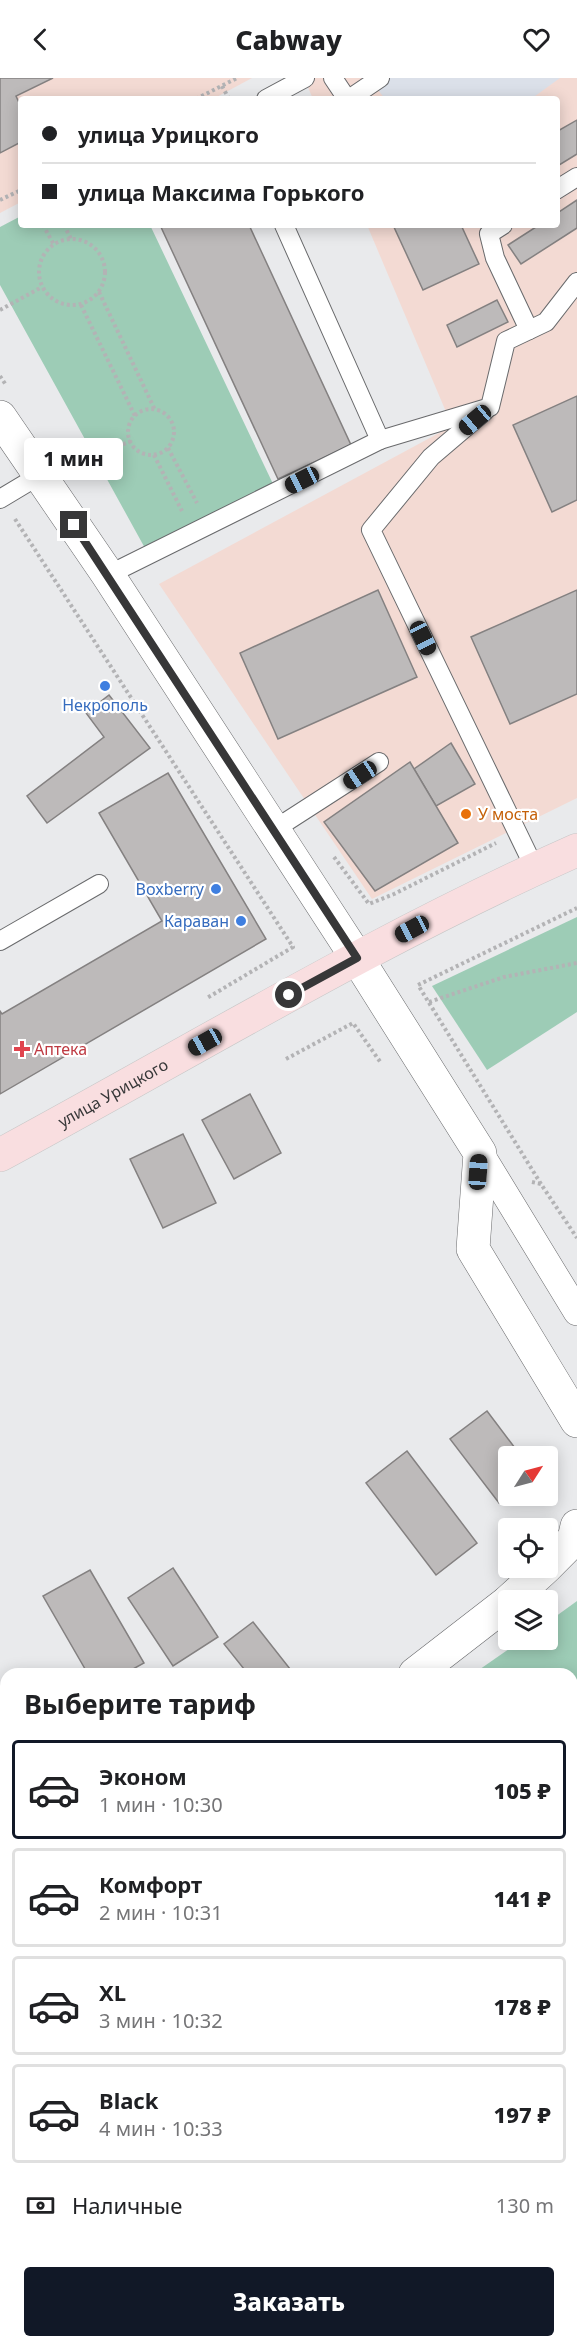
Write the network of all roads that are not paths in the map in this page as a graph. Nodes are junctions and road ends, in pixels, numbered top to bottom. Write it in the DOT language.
graph roads {
  1 [pos="305,78"];
  2 [pos="333,78"];
  3 [pos="380,78"];
  4 [pos="272,96"];
  5 [pos="346,96"];
  6 [pos="353,96"];
  7 [pos="577,177"];
  8 [pos="560,188"];
  9 [pos="285,228"];
  10 [pos="498,228"];
  11 [pos="577,282"];
  12 [pos="529,330"];
  13 [pos="490,407"];
  14 [pos="0,417"];
  15 [pos="380,440"];
  16 [pos="52,472"];
  17 [pos="1,498"];
  18 [pos="108,575"];
  19 [pos="379,762"];
  20 [pos="275,829"];
  21 [pos="577,850"];
  22 [pos="535,869"];
  23 [pos="99,884"];
  24 [pos="0,941"];
  25 [pos="357,958"];
  26 [pos="480,1153"];
  27 [pos="0,1155"];
  28 [pos="577,1312"];
  29 [pos="577,1421"];
  30 [pos="575,1533"];
  31 [pos="558,1552"];
  32 [pos="533,1578"];
  33 [pos="521,1590"];
  34 [pos="498,1610"];
  35 [pos="423,1668"];
  1 -- 4 [label="lane"];
  2 -- 5 [label="lane"];
  3 -- 6 [label="lane"];
  7 -- 8 [label="lane"];
  9 -- 15 [label="lane"];
  10 -- 12 [label="lane"];
  11 -- 12 [label="lane"];
  12 -- 13 [label="lane"];
  13 -- 15 [label="lane"];
  13 -- 22 [label="lane"];
  14 -- 16 [label="street"];
  15 -- 18 [label="lane"];
  16 -- 17 [label="lane"];
  16 -- 18 [label="street"];
  18 -- 20 [label="street"];
  19 -- 20 [label="lane"];
  20 -- 25 [label="street"];
  21 -- 22 [label="main road, улица Урицкого"];
  22 -- 25 [label="main road, улица Урицкого"];
  23 -- 24 [label="lane"];
  25 -- 26 [label="street"];
  25 -- 27 [label="main road, улица Урицкого"];
  26 -- 28 [label="street"];
  26 -- 29 [label="street"];
  30 -- 31 [label="street"];
  32 -- 33 [label="street"];
  34 -- 35 [label="street"];
}
